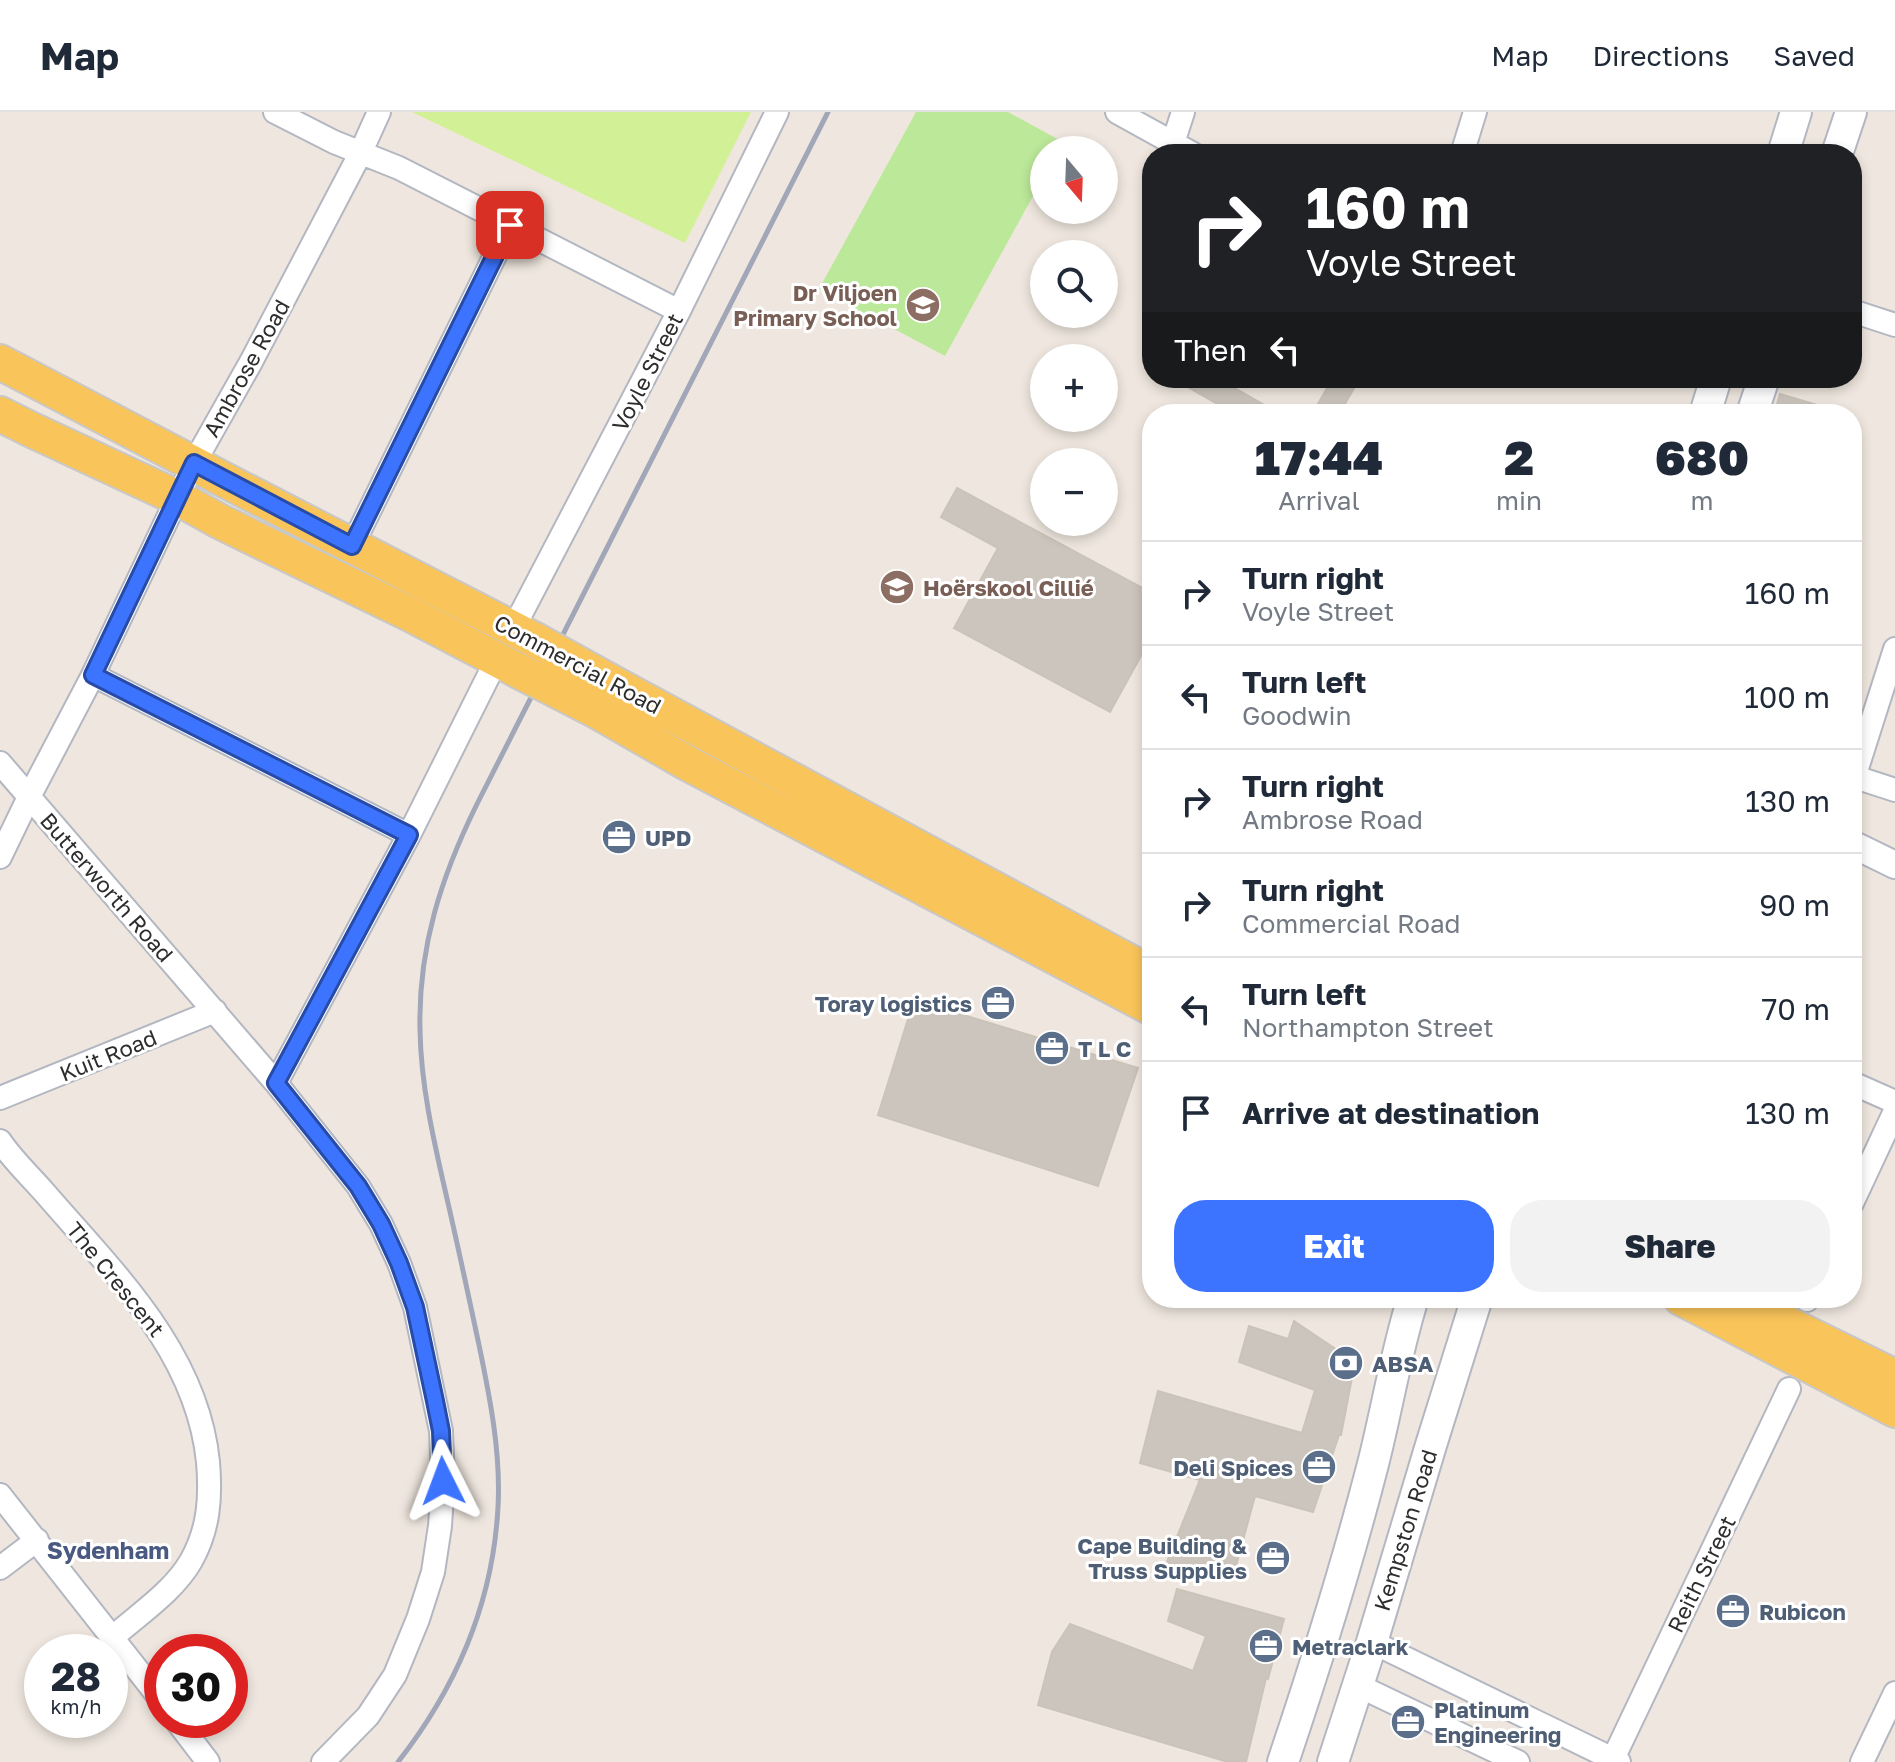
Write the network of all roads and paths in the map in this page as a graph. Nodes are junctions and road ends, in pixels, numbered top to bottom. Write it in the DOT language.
graph roads {
  1 [pos="275,112"];
  2 [pos="379,112"];
  3 [pos="777,112"];
  4 [pos="1117,112"];
  5 [pos="1183,112"];
  6 [pos="1475,112"];
  7 [pos="1796,112"];
  8 [pos="1851,112"];
  9 [pos="1173,143"];
  10 [pos="1465,144"];
  11 [pos="1786,144"];
  12 [pos="1840,144"];
  13 [pos="360,154"];
  14 [pos="510,225"];
  15 [pos="679,311"];
  16 [pos="1862,314"];
  17 [pos="1895,325"];
  18 [pos="0,362"];
  19 [pos="0,414"];
  20 [pos="194,463"];
  21 [pos="178,498"];
  22 [pos="352,546"];
  23 [pos="524,635"];
  24 [pos="1895,649"];
  25 [pos="507,664"];
  26 [pos="93,675"];
  27 [pos="603,696"];
  28 [pos="1862,752"];
  29 [pos="0,763"];
  30 [pos="1862,782"];
  31 [pos="1895,790"];
  32 [pos="29,797"];
  33 [pos="409,835"];
  34 [pos="1862,849"];
  35 [pos="0,857"];
  36 [pos="1895,865"];
  37 [pos="1142,969"];
  38 [pos="1142,1003"];
  39 [pos="215,1011"];
  40 [pos="276,1083"];
  41 [pos="1862,1087"];
  42 [pos="0,1098"];
  43 [pos="1895,1102"];
  44 [pos="1895,1111"];
  45 [pos="0,1141"];
  46 [pos="1862,1182"];
  47 [pos="1408,1308"];
  48 [pos="1474,1308"];
  49 [pos="1700,1308"];
  50 [pos="1755,1308"];
  51 [pos="1895,1377"];
  52 [pos="1789,1389"];
  53 [pos="1895,1410"];
  54 [pos="0,1495"];
  55 [pos="37,1540"];
  56 [pos="0,1568"];
  57 [pos="111,1634"];
  58 [pos="116,1634"];
  59 [pos="1372,1642"];
  60 [pos="128,1657"];
  61 [pos="144,1677"];
  62 [pos="1357,1685"];
  63 [pos="1895,1693"];
  64 [pos="190,1738"];
  65 [pos="1616,1760"];
  66 [pos="208,1762"];
  67 [pos="323,1762"];
  68 [pos="1283,1762"];
  69 [pos="1333,1762"];
  70 [pos="1518,1762"];
  71 [pos="1862,1762"];
  1 -- 13 [label="street"];
  2 -- 13 [label="street, Ambrose Road"];
  3 -- 15 [label="street, Voyle Street"];
  4 -- 9 [label="street"];
  5 -- 9 [label="street"];
  6 -- 10 [label="street"];
  7 -- 11 [label="main road"];
  8 -- 12 [label="main road"];
  13 -- 14 [label="street"];
  13 -- 20 [label="street, Ambrose Road"];
  14 -- 15 [label="street"];
  14 -- 22 [label="street"];
  15 -- 23 [label="street, Voyle Street"];
  16 -- 17 [label="street"];
  18 -- 20 [label="main road, Commercial Road"];
  19 -- 21 [label="main road, Commercial Road"];
  20 -- 21 [label="street, Ambrose Road"];
  20 -- 22 [label="main road, Commercial Road"];
  21 -- 25 [label="main road, Commercial Road"];
  21 -- 26 [label="street, Ambrose Road"];
  22 -- 23 [label="main road, Commercial Road"];
  23 -- 27 [label="main road, Commercial Road, bridge"];
  24 -- 28 [label="street"];
  25 -- 27 [label="main road, Commercial Road, bridge"];
  25 -- 33 [label="street"];
  26 -- 32 [label="street, Ambrose Road"];
  26 -- 33 [label="street"];
  27 -- 37 [label="main road, Commercial Road"];
  27 -- 38 [label="main road, Commercial Road"];
  29 -- 32 [label="street, Butterworth Road"];
  30 -- 31 [label="street"];
  32 -- 35 [label="street"];
  32 -- 39 [label="street, Butterworth Road"];
  33 -- 40 [label="street"];
  34 -- 36 [label="street"];
  39 -- 40 [label="street, Butterworth Road"];
  39 -- 42 [label="street, Kuit Road"];
  40 -- 67 [label="street, Butterworth Road"];
  41 -- 43 [label="street"];
  44 -- 46 [label="street"];
  45 -- 58 [label="street, The Crescent"];
  47 -- 68 [label="main road"];
  48 -- 59 [label="main road, Kempston Road"];
  49 -- 53 [label="main road"];
  50 -- 51 [label="main road"];
  52 -- 65 [label="street, Reith Street"];
  54 -- 55 [label="street"];
  55 -- 56 [label="street"];
  55 -- 57 [label="street"];
  59 -- 62 [label="main road, Kempston Road"];
  59 -- 65 [label="street"];
  60 -- 61 [label="street"];
  62 -- 69 [label="main road, Kempston Road"];
  62 -- 70 [label="street"];
  63 -- 71 [label="street"];
  64 -- 66 [label="street"];
}
